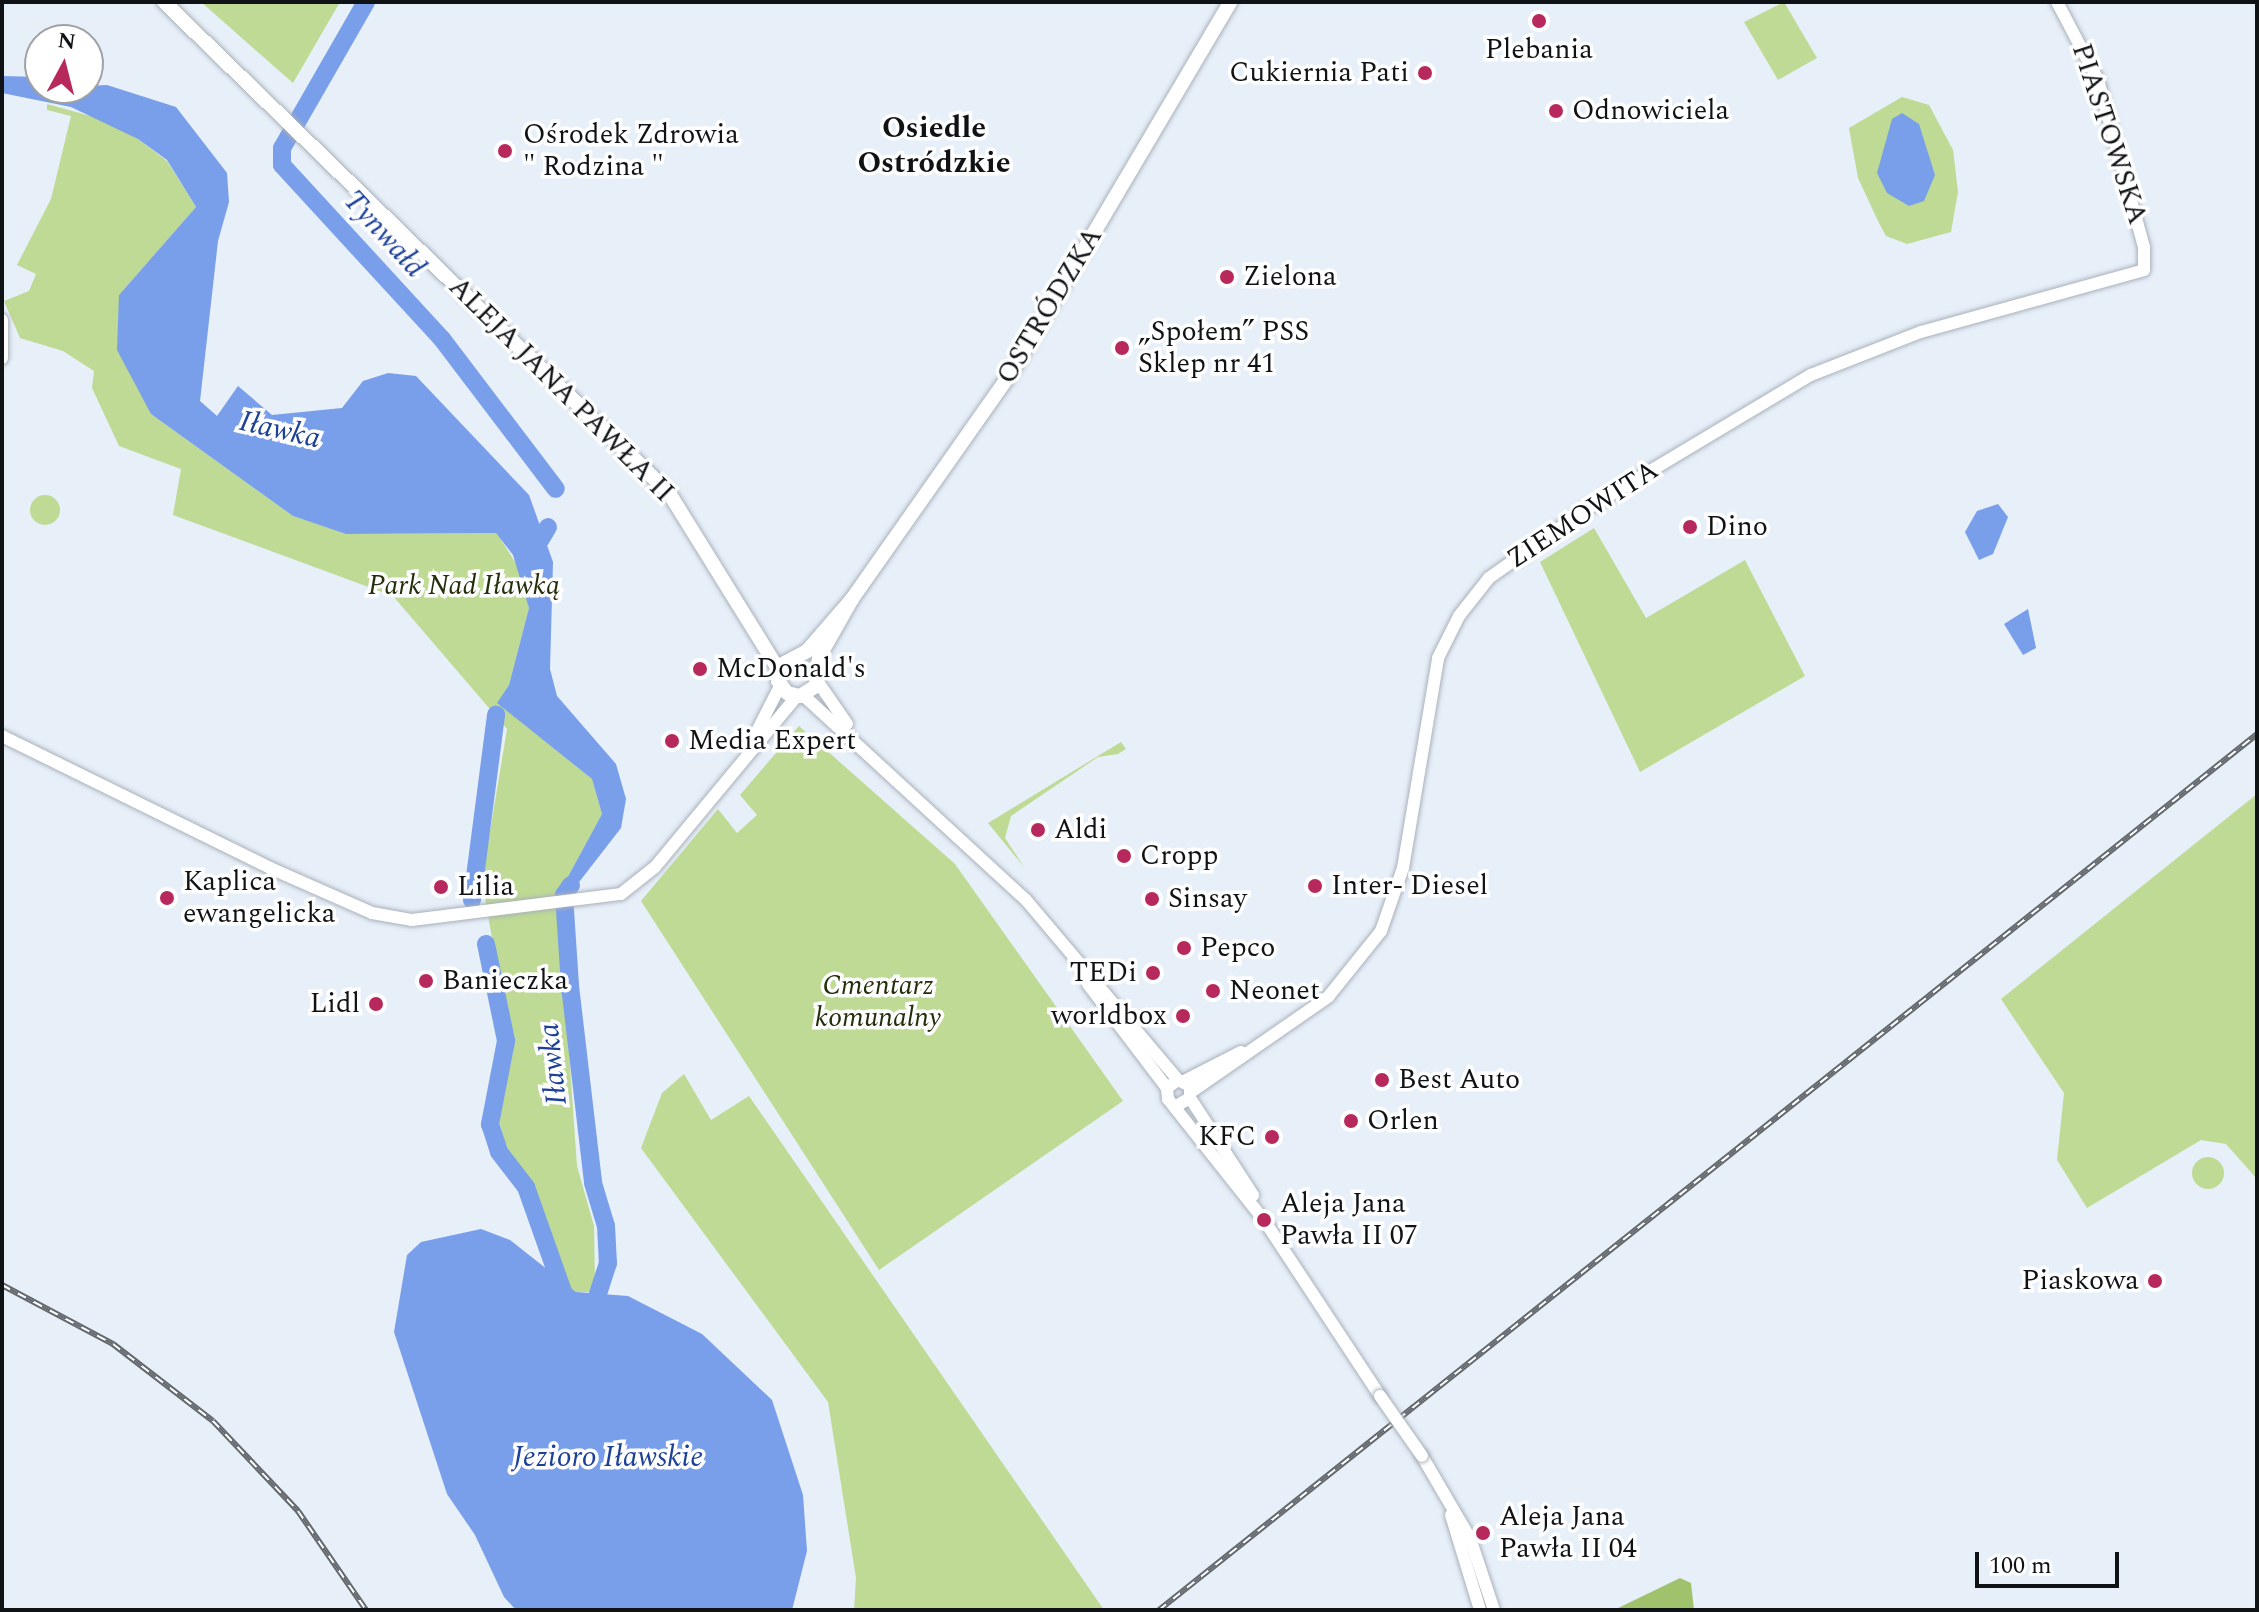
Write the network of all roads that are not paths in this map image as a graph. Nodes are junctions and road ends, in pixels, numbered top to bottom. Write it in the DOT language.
graph roads {
  1 [pos="164,2"];
  2 [pos="1230,2"];
  3 [pos="2057,2"];
  4 [pos="2144,270"];
  5 [pos="2,320"];
  6 [pos="2,358"];
  7 [pos="730,592"];
  8 [pos="852,599"];
  9 [pos="796,655"];
  10 [pos="778,669"];
  11 [pos="818,675"];
  12 [pos="780,686"];
  13 [pos="800,696"];
  14 [pos="2,736"];
  15 [pos="866,749"];
  16 [pos="735,770"];
  17 [pos="1181,1091"];
  18 [pos="1438,1482"];
  19 [pos="1480,1610"];
  20 [pos="1494,1610"];
  1 -- 7 [label="main road, ALEJA JANA PAWŁA II"];
  2 -- 8 [label="main road, OSTRÓDZKA"];
  3 -- 4 [label="main road, PIASTOWSKA"];
  4 -- 17 [label="main road, ZIEMOWITA"];
  5 -- 6 [label="main road"];
  7 -- 9 [label="main road, ALEJA JANA PAWŁA II"];
  7 -- 10 [label="main road, ALEJA JANA PAWŁA II"];
  8 -- 9 [label="main road, OSTRÓDZKA"];
  8 -- 11 [label="main road, OSTRÓDZKA"];
  9 -- 10 [label="main road, OSTRÓDZKA"];
  9 -- 11 [label="main road, ALEJA JANA PAWŁA II"];
  10 -- 12 [label="main road"];
  11 -- 13 [label="main road, OSTRÓDZKA"];
  11 -- 15 [label="main road"];
  12 -- 13 [label="main road"];
  12 -- 16 [label="main road, OSTRÓDZKA"];
  13 -- 15 [label="main road"];
  13 -- 16 [label="main road, OSTRÓDZKA"];
  14 -- 16 [label="main road, OSTRÓDZKA"];
  15 -- 17 [label="main road"];
  17 -- 18 [label="main road, bridge"];
  18 -- 19 [label="main road"];
  18 -- 20 [label="main road"];
}
